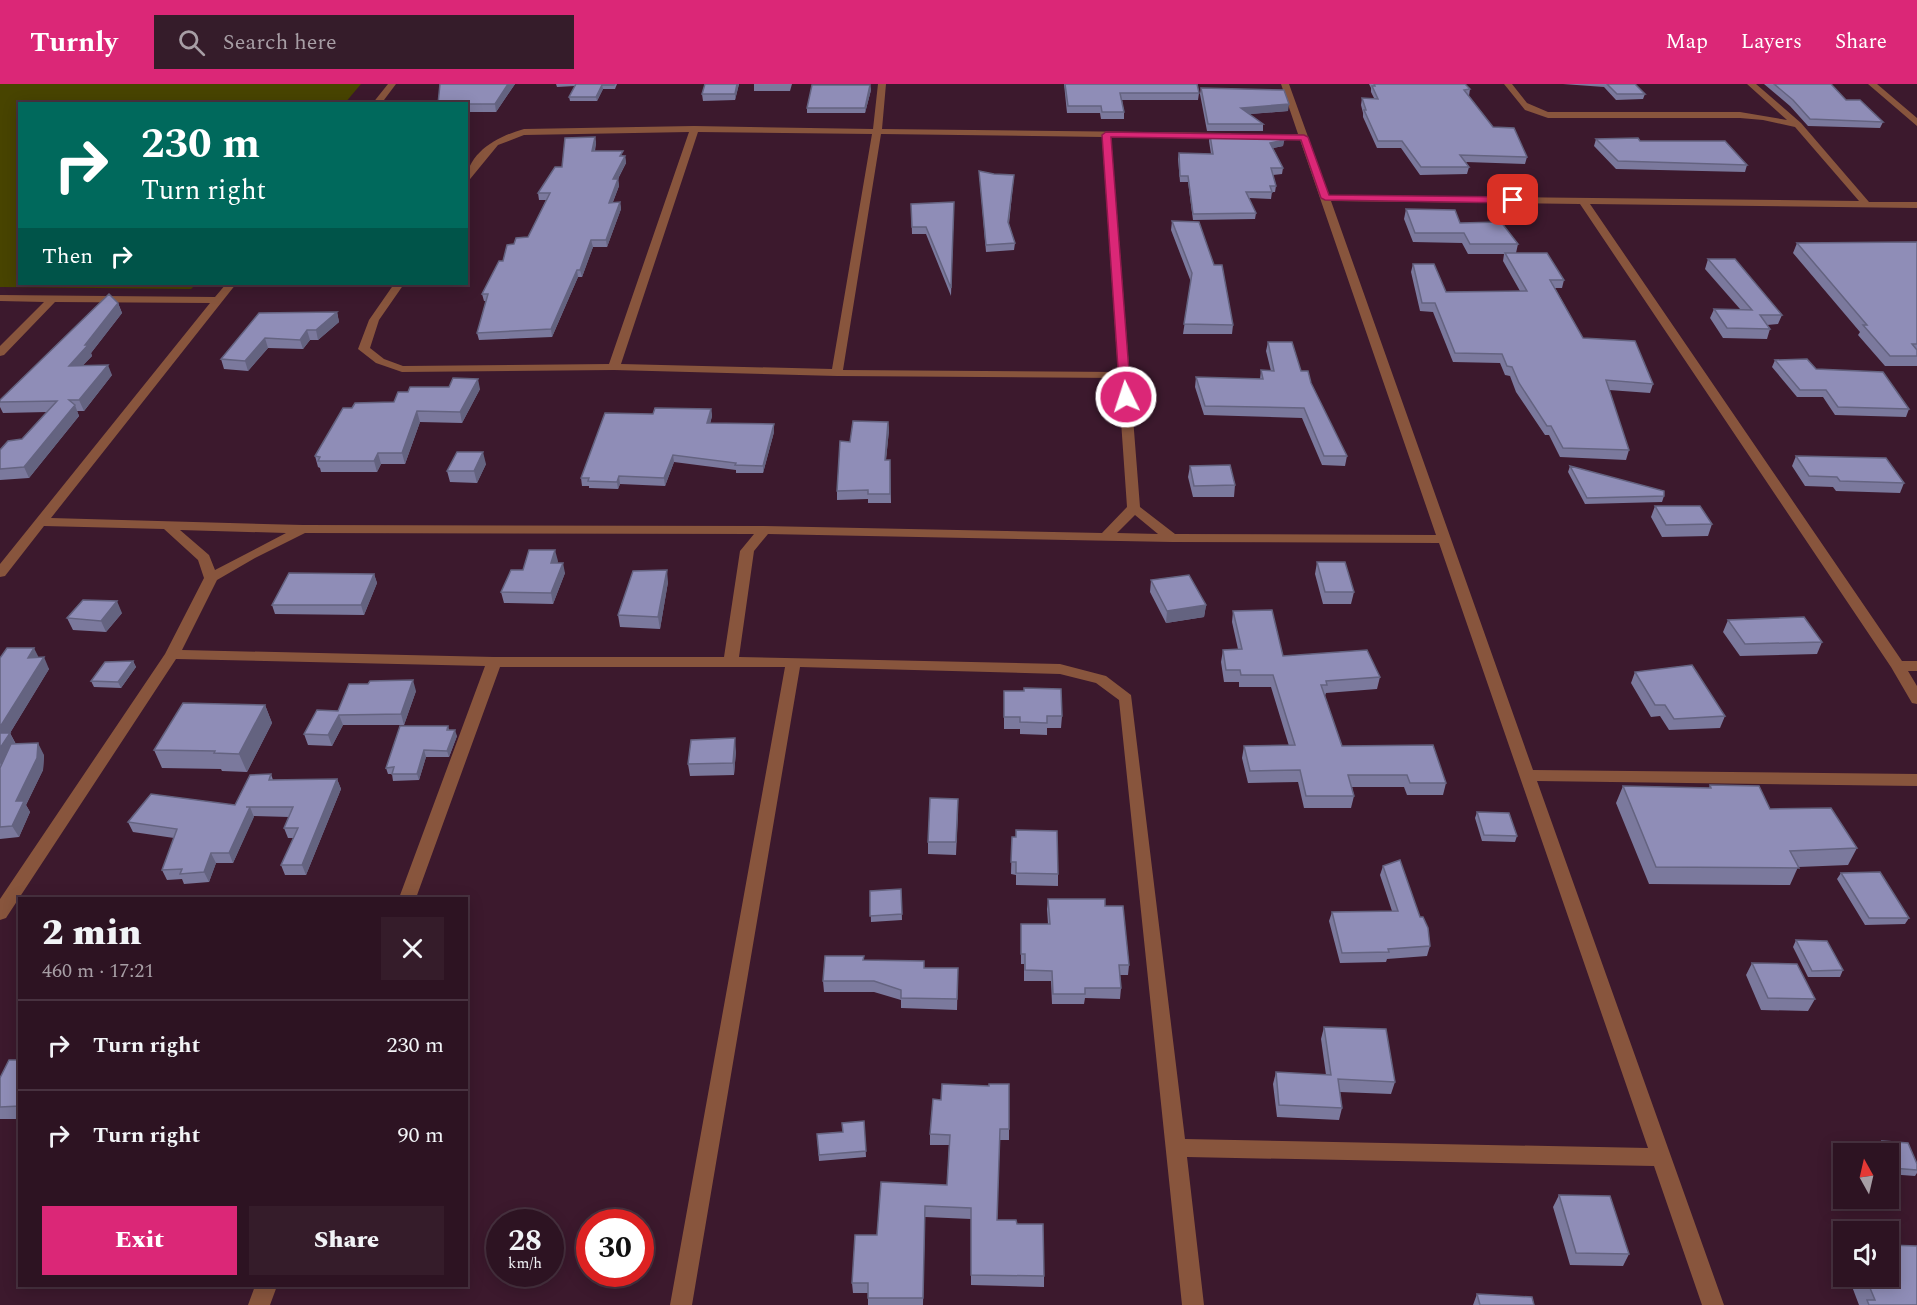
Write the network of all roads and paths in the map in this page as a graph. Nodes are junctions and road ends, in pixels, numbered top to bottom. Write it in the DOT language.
graph roads {
  1 [pos="392,84"];
  2 [pos="882,84"];
  3 [pos="1285,84"];
  4 [pos="1508,84"];
  5 [pos="1751,84"];
  6 [pos="1872,84"];
  7 [pos="378,102"];
  8 [pos="1917,123"];
  9 [pos="1798,125"];
  10 [pos="694,129"];
  11 [pos="877,132"];
  12 [pos="1106,135"];
  13 [pos="1304,137"];
  14 [pos="468,178"];
  15 [pos="1325,198"];
  16 [pos="1583,201"];
  17 [pos="1866,204"];
  18 [pos="1917,205"];
  19 [pos="230,285"];
  20 [pos="398,285"];
  21 [pos="0,298"];
  22 [pos="53,298"];
  23 [pos="217,300"];
  24 [pos="0,353"];
  25 [pos="614,367"];
  26 [pos="837,373"];
  27 [pos="1124,375"];
  28 [pos="1134,508"];
  29 [pos="42,522"];
  30 [pos="167,525"];
  31 [pos="303,529"];
  32 [pos="764,530"];
  33 [pos="1106,537"];
  34 [pos="1172,538"];
  35 [pos="1445,539"];
  36 [pos="0,573"];
  37 [pos="211,578"];
  38 [pos="172,654"];
  39 [pos="731,661"];
  40 [pos="494,662"];
  41 [pos="794,662"];
  42 [pos="1898,666"];
  43 [pos="1917,666"];
  44 [pos="1917,699"];
  45 [pos="1527,775"];
  46 [pos="1917,780"];
  47 [pos="407,897"];
  48 [pos="0,913"];
  49 [pos="1177,1148"];
  50 [pos="1662,1157"];
  51 [pos="266,1287"];
  52 [pos="259,1305"];
  53 [pos="681,1305"];
  54 [pos="1193,1305"];
  55 [pos="1713,1305"];
  1 -- 7 [label="street"];
  2 -- 11 [label="street"];
  3 -- 13 [label="street"];
  4 -- 9 [label="street"];
  5 -- 9 [label="street"];
  6 -- 8 [label="street"];
  9 -- 17 [label="street"];
  10 -- 11 [label="street"];
  10 -- 14 [label="street"];
  10 -- 25 [label="street"];
  11 -- 12 [label="street"];
  11 -- 26 [label="street"];
  12 -- 13 [label="street"];
  12 -- 27 [label="street"];
  13 -- 15 [label="street"];
  15 -- 16 [label="street"];
  15 -- 35 [label="street"];
  16 -- 17 [label="street"];
  16 -- 42 [label="street"];
  17 -- 18 [label="street"];
  19 -- 23 [label="street"];
  20 -- 25 [label="street"];
  21 -- 22 [label="street"];
  22 -- 23 [label="street"];
  22 -- 24 [label="street"];
  23 -- 29 [label="street"];
  25 -- 26 [label="street"];
  26 -- 27 [label="street"];
  27 -- 28 [label="street"];
  28 -- 33 [label="street"];
  28 -- 34 [label="street"];
  29 -- 30 [label="street"];
  29 -- 36 [label="street"];
  30 -- 31 [label="street"];
  30 -- 37 [label="street"];
  31 -- 32 [label="street"];
  31 -- 37 [label="street"];
  32 -- 33 [label="street"];
  32 -- 39 [label="street"];
  33 -- 34 [label="street"];
  34 -- 35 [label="street"];
  35 -- 45 [label="street"];
  37 -- 38 [label="street"];
  38 -- 40 [label="street"];
  38 -- 48 [label="street"];
  39 -- 40 [label="street"];
  39 -- 41 [label="street"];
  40 -- 47 [label="street"];
  41 -- 49 [label="street"];
  41 -- 53 [label="street"];
  42 -- 43 [label="street"];
  42 -- 44 [label="street"];
  45 -- 46 [label="street"];
  45 -- 50 [label="street"];
  49 -- 50 [label="street"];
  49 -- 54 [label="street"];
  50 -- 55 [label="street"];
  51 -- 52 [label="street"];
}
